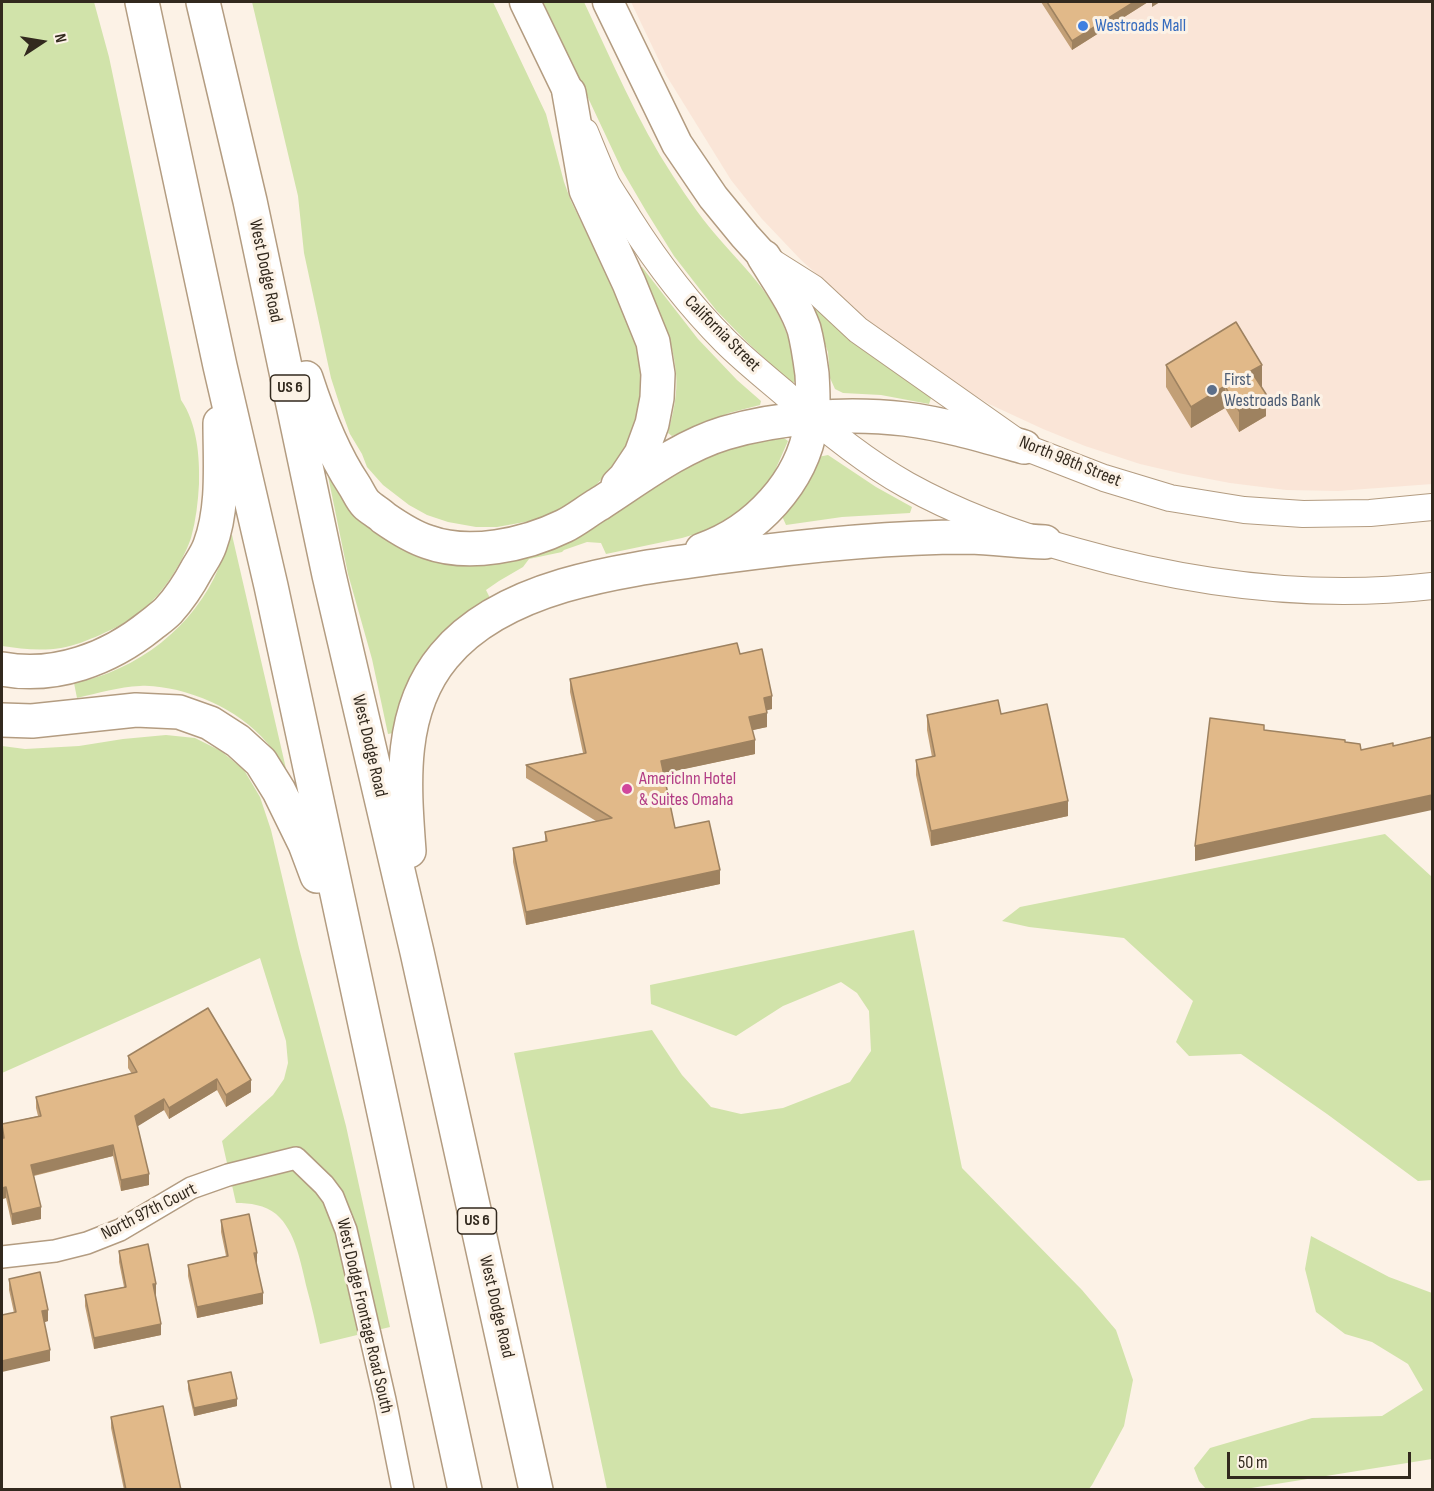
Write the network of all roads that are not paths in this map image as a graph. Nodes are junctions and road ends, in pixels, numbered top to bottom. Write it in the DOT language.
graph roads {
  1 [pos="142,2"];
  2 [pos="203,2"];
  3 [pos="525,2"];
  4 [pos="608,2"];
  5 [pos="569,93"];
  6 [pos="250,201"];
  7 [pos="764,257"];
  8 [pos="220,366"];
  9 [pos="812,418"];
  10 [pos="1024,447"];
  11 [pos="602,502"];
  12 [pos="1432,507"];
  13 [pos="1045,542"];
  14 [pos="683,557"];
  15 [pos="1432,586"];
  16 [pos="2,669"];
  17 [pos="2,720"];
  18 [pos="417,952"];
  19 [pos="351,964"];
  20 [pos="296,1158"];
  21 [pos="2,1257"];
  22 [pos="403,1490"];
  23 [pos="465,1490"];
  24 [pos="537,1490"];
  1 -- 8 [label="highway"];
  2 -- 6 [label="highway, West Dodge Road / US 6"];
  3 -- 5 [label="main road, California Street"];
  4 -- 7 [label="main road"];
  5 -- 9 [label="street, California Street"];
  5 -- 11 [label="highway"];
  6 -- 11 [label="highway"];
  6 -- 18 [label="highway, West Dodge Road / US 6"];
  7 -- 9 [label="highway"];
  7 -- 10 [label="street, North 98th Street"];
  8 -- 16 [label="highway"];
  8 -- 19 [label="highway"];
  9 -- 10 [label="highway"];
  9 -- 11 [label="highway"];
  9 -- 13 [label="street, California Street"];
  9 -- 14 [label="highway"];
  10 -- 12 [label="street, North 98th Street"];
  13 -- 15 [label="street"];
  13 -- 18 [label="highway"];
  17 -- 19 [label="highway"];
  18 -- 24 [label="highway, West Dodge Road / US 6"];
  19 -- 23 [label="highway"];
  20 -- 21 [label="street, North 97th Court"];
  20 -- 22 [label="street, West Dodge Frontage Road South"];
}
